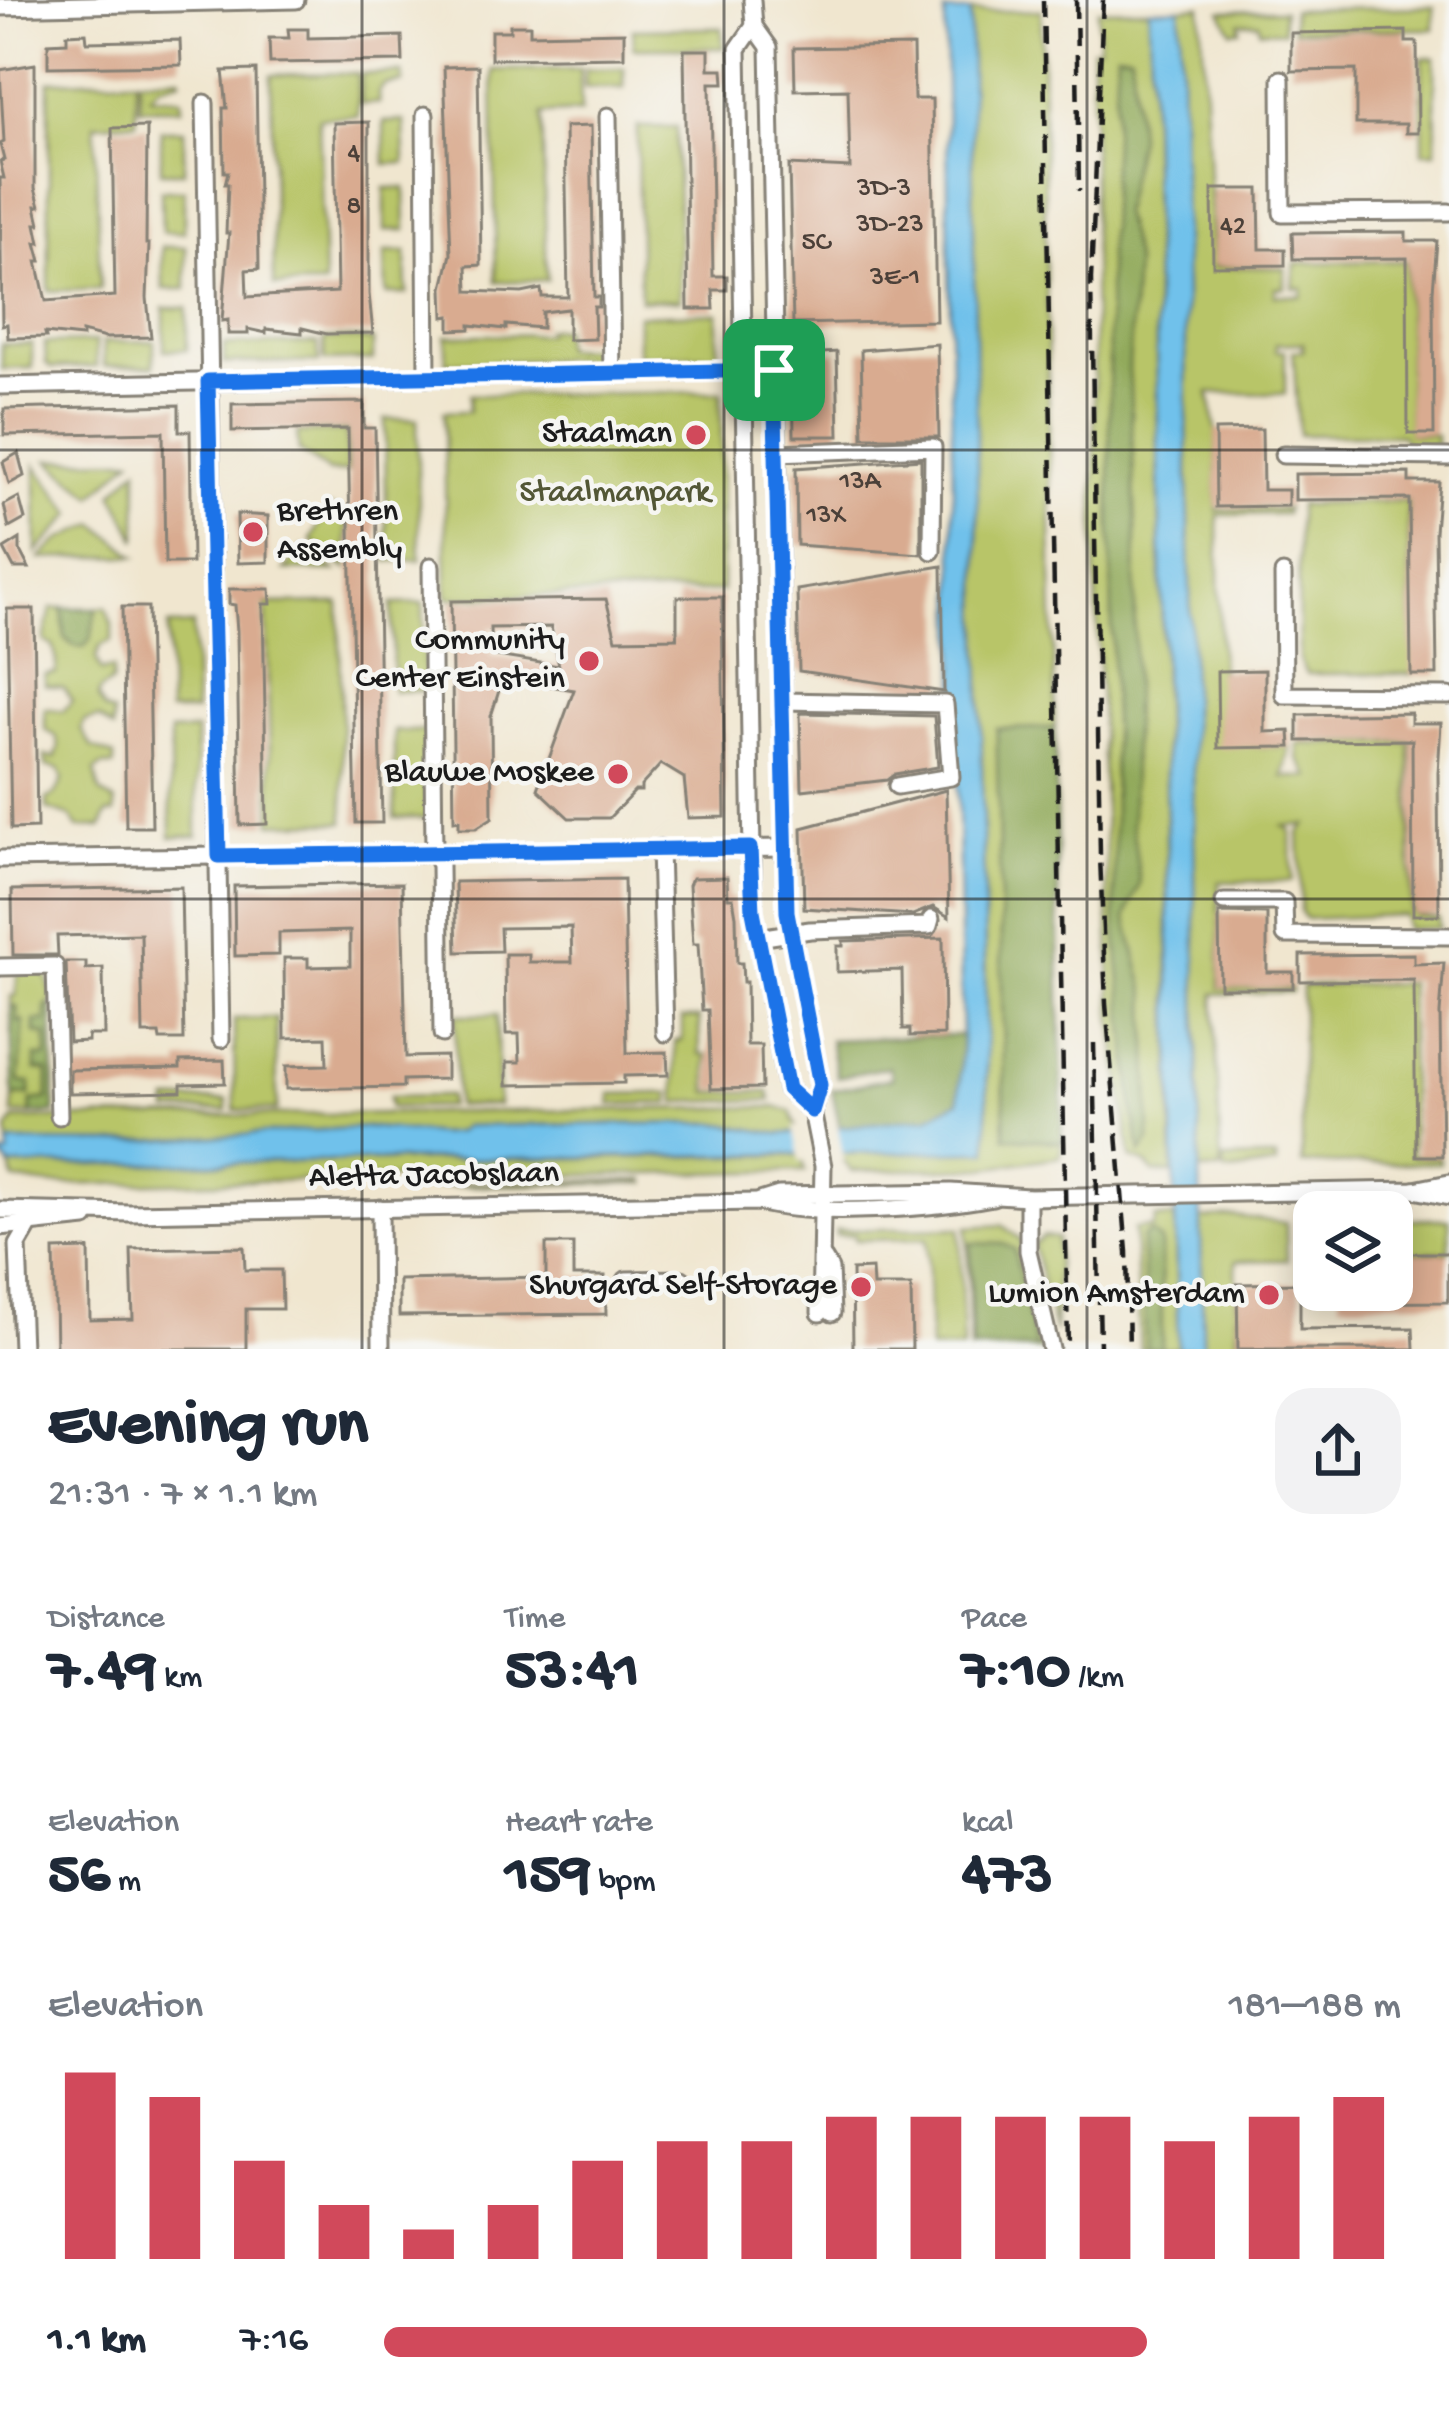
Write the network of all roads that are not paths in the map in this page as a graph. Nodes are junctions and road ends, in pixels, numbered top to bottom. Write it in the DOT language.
graph roads {
  1 [pos="296,0"];
  2 [pos="752,0"];
  3 [pos="0,7"];
  4 [pos="754,26"];
  5 [pos="1281,79"];
  6 [pos="205,103"];
  7 [pos="425,115"];
  8 [pos="608,116"];
  9 [pos="1449,212"];
  10 [pos="774,370"];
  11 [pos="743,371"];
  12 [pos="612,374"];
  13 [pos="428,378"];
  14 [pos="208,381"];
  15 [pos="0,386"];
  16 [pos="777,453"];
  17 [pos="1283,455"];
  18 [pos="1449,457"];
  19 [pos="932,550"];
  20 [pos="431,566"];
  21 [pos="1282,574"];
  22 [pos="1449,696"];
  23 [pos="782,700"];
  24 [pos="897,786"];
  25 [pos="661,848"];
  26 [pos="750,848"];
  27 [pos="785,848"];
  28 [pos="434,852"];
  29 [pos="219,856"];
  30 [pos="0,860"];
  31 [pos="1225,902"];
  32 [pos="931,919"];
  33 [pos="790,934"];
  34 [pos="1449,936"];
  35 [pos="758,938"];
  36 [pos="0,967"];
  37 [pos="665,1033"];
  38 [pos="442,1034"];
  39 [pos="221,1039"];
  40 [pos="59,1116"];
  41 [pos="813,1116"];
  42 [pos="1449,1183"];
  43 [pos="1414,1190"];
  44 [pos="1028,1197"];
  45 [pos="1449,1197"];
  46 [pos="824,1201"];
  47 [pos="380,1208"];
  48 [pos="0,1210"];
  49 [pos="112,1213"];
  50 [pos="29,1226"];
  51 [pos="0,1227"];
  52 [pos="626,1280"];
  53 [pos="682,1280"];
  54 [pos="826,1313"];
  55 [pos="22,1349"];
  56 [pos="381,1349"];
  57 [pos="1051,1349"];
  1 -- 3 [label="street"];
  2 -- 4 [label="street"];
  4 -- 10 [label="street"];
  4 -- 11 [label="street"];
  5 -- 9 [label="street"];
  6 -- 14 [label="street"];
  7 -- 13 [label="street"];
  8 -- 12 [label="street"];
  10 -- 11 [label="street"];
  10 -- 16 [label="street"];
  11 -- 12 [label="street"];
  11 -- 26 [label="street"];
  12 -- 13 [label="street"];
  13 -- 14 [label="street"];
  14 -- 15 [label="street"];
  14 -- 29 [label="street"];
  16 -- 19 [label="street"];
  16 -- 23 [label="street"];
  17 -- 18 [label="street"];
  20 -- 28 [label="street"];
  21 -- 22 [label="street"];
  23 -- 24 [label="street"];
  23 -- 27 [label="street"];
  25 -- 26 [label="street"];
  25 -- 28 [label="street"];
  25 -- 37 [label="street"];
  26 -- 27 [label="street"];
  26 -- 35 [label="street"];
  27 -- 33 [label="street"];
  28 -- 29 [label="street"];
  28 -- 38 [label="street"];
  29 -- 30 [label="street"];
  29 -- 39 [label="street"];
  31 -- 34 [label="street"];
  32 -- 33 [label="street"];
  33 -- 35 [label="street"];
  33 -- 41 [label="street"];
  35 -- 41 [label="street"];
  36 -- 40 [label="street"];
  41 -- 46 [label="street"];
  42 -- 43 [label="street"];
  43 -- 44 [label="street, Aletta Jacobslaan"];
  43 -- 45 [label="street"];
  44 -- 46 [label="street, Aletta Jacobslaan"];
  44 -- 57 [label="street"];
  46 -- 47 [label="street, Aletta Jacobslaan"];
  46 -- 54 [label="street"];
  47 -- 49 [label="street, Aletta Jacobslaan"];
  47 -- 56 [label="street"];
  48 -- 49 [label="street, Aletta Jacobslaan"];
  49 -- 50 [label="street, Aletta Jacobslaan"];
  50 -- 51 [label="street, Aletta Jacobslaan"];
  50 -- 55 [label="street"];
  52 -- 53 [label="street"];
}
